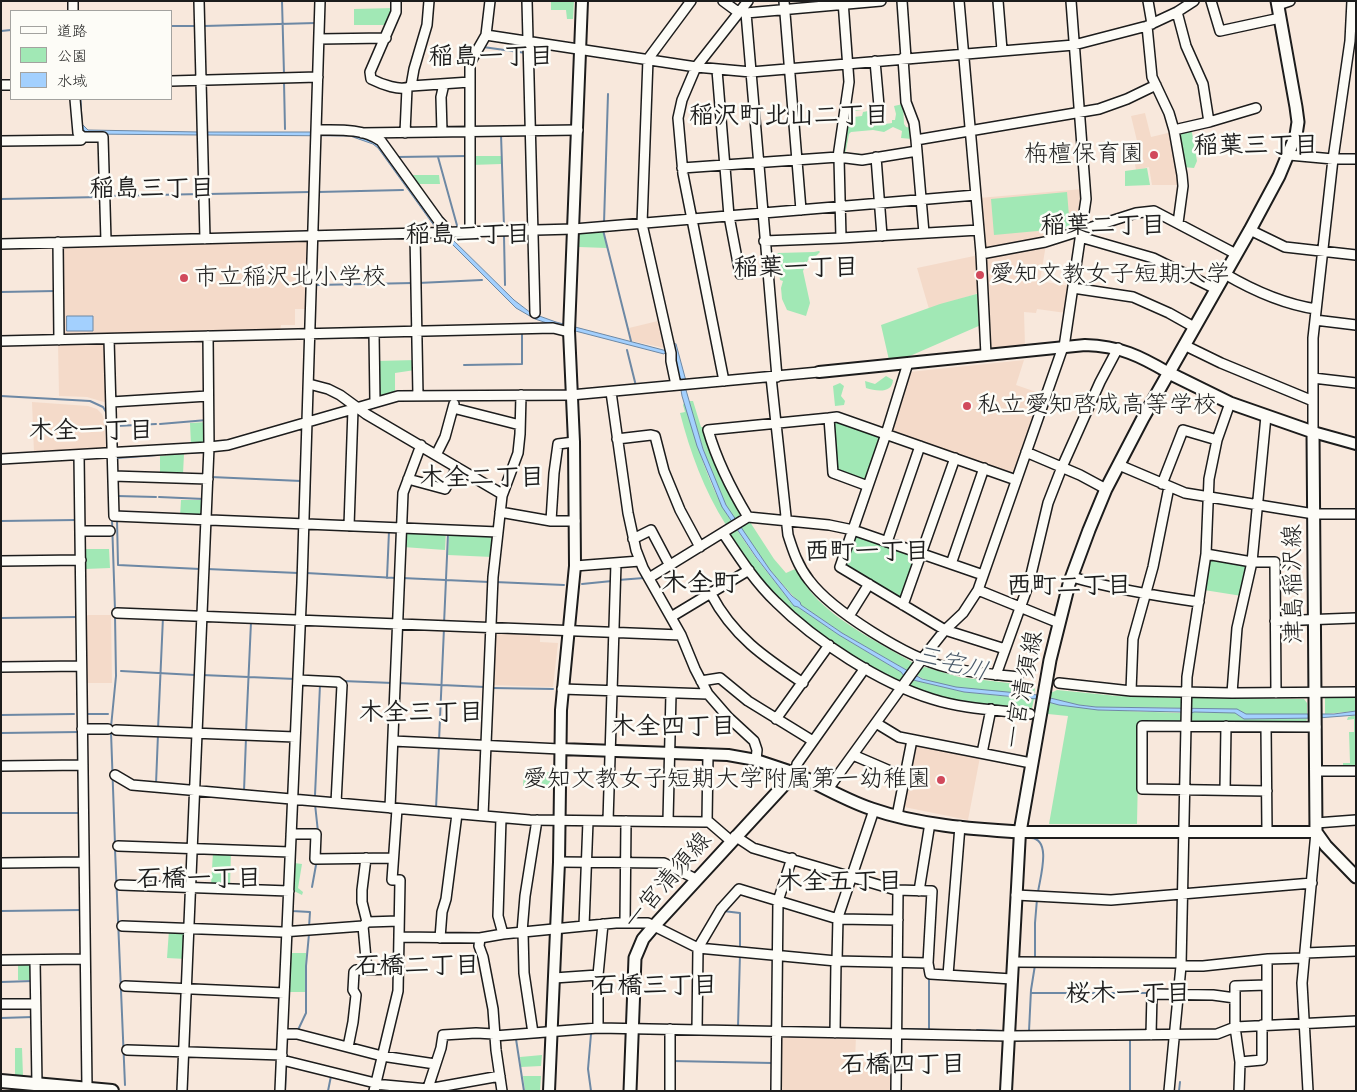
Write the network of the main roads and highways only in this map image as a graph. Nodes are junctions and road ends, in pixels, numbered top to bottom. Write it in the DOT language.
graph roads {
  1 [pos="1277,3"];
  2 [pos="1169,373"];
  3 [pos="1356,878"];
  4 [pos="1,1081"];
  5 [pos="87,1090"];
  6 [pos="112,1091"];
  7 [pos="630,1091"];
  1 -- 2 [label="main road, 一宮清須線"];
  2 -- 3 [label="main road, 津島稲沢線"];
  2 -- 7 [label="main road, 一宮清須線"];
  4 -- 5 [label="main road"];
  5 -- 6 [label="main road"];
}
